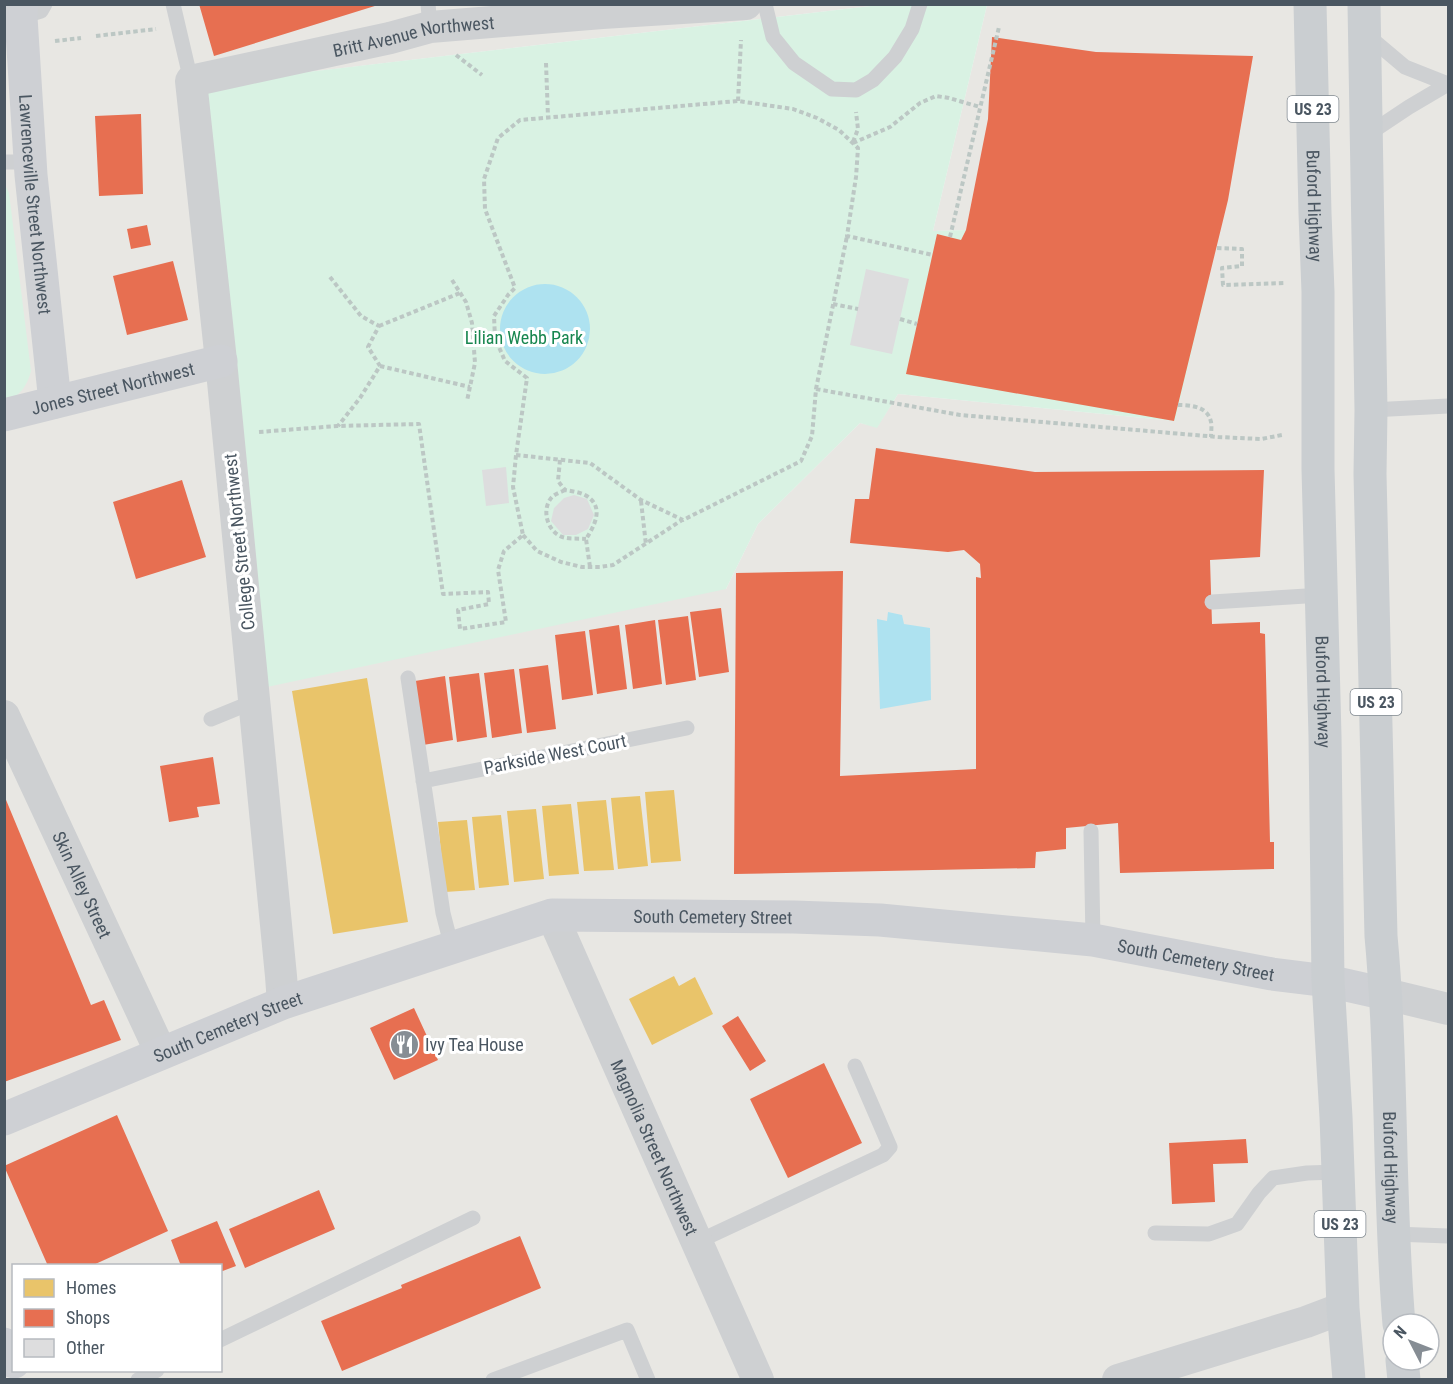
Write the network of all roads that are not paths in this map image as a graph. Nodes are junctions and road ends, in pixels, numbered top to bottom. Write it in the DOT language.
graph roads {
  1 [pos="173,4"];
  2 [pos="746,4"];
  3 [pos="765,4"];
  4 [pos="920,4"];
  5 [pos="1310,4"];
  6 [pos="30,9"];
  7 [pos="429,16"];
  8 [pos="1365,19"];
  9 [pos="191,81"];
  10 [pos="1448,84"];
  11 [pos="1366,136"];
  12 [pos="17,162"];
  13 [pos="221,361"];
  14 [pos="55,402"];
  15 [pos="1449,406"];
  16 [pos="1371,410"];
  17 [pos="4,415"];
  18 [pos="1322,595"];
  19 [pos="1212,602"];
  20 [pos="408,678"];
  21 [pos="255,701"];
  22 [pos="4,716"];
  23 [pos="211,719"];
  24 [pos="687,728"];
  25 [pos="423,781"];
  26 [pos="1091,831"];
  27 [pos="552,915"];
  28 [pos="1093,940"];
  29 [pos="452,948"];
  30 [pos="1328,981"];
  31 [pos="1386,994"];
  32 [pos="283,1003"];
  33 [pos="1449,1009"];
  34 [pos="161,1053"];
  35 [pos="855,1066"];
  36 [pos="4,1119"];
  37 [pos="1338,1172"];
  38 [pos="473,1218"];
  39 [pos="1155,1233"];
  40 [pos="1394,1234"];
  41 [pos="1449,1236"];
  42 [pos="697,1242"];
  43 [pos="1343,1308"];
  44 [pos="1398,1312"];
  45 [pos="222,1339"];
  46 [pos="4,1344"];
  47 [pos="12,1358"];
  48 [pos="1182,1370"];
  49 [pos="155,1372"];
  50 [pos="138,1380"];
  51 [pos="493,1380"];
  52 [pos="648,1380"];
  53 [pos="758,1380"];
  54 [pos="1118,1380"];
  55 [pos="1349,1380"];
  1 -- 9 [label="lane"];
  2 -- 7 [label="street, Britt Avenue Northwest"];
  3 -- 4 [label="lane"];
  5 -- 18 [label="main road, Buford Highway / US 23"];
  6 -- 12 [label="street, Lawrenceville Street Northwest"];
  7 -- 9 [label="street, Britt Avenue Northwest"];
  8 -- 10 [label="lane"];
  8 -- 11 [label="main road, Buford Highway / US 23"];
  9 -- 13 [label="street, College Street Northwest"];
  10 -- 11 [label="lane"];
  11 -- 16 [label="main road, Buford Highway / US 23"];
  12 -- 14 [label="street, Lawrenceville Street Northwest"];
  13 -- 14 [label="street, Jones Street Northwest"];
  13 -- 21 [label="street, College Street Northwest"];
  14 -- 17 [label="street, Jones Street Northwest"];
  15 -- 16 [label="lane"];
  16 -- 31 [label="main road, Buford Highway / US 23"];
  18 -- 19 [label="lane"];
  18 -- 30 [label="main road, Buford Highway / US 23"];
  20 -- 25 [label="lane"];
  21 -- 23 [label="lane"];
  21 -- 32 [label="street, College Street Northwest"];
  22 -- 34 [label="street, Skin Alley Street"];
  24 -- 25 [label="lane, Parkside West Court"];
  25 -- 29 [label="lane"];
  26 -- 28 [label="lane"];
  27 -- 28 [label="street, South Cemetery Street"];
  27 -- 29 [label="street, South Cemetery Street"];
  27 -- 42 [label="street, Magnolia Street Northwest"];
  28 -- 30 [label="street, South Cemetery Street"];
  29 -- 32 [label="street, South Cemetery Street"];
  30 -- 31 [label="street, South Cemetery Street"];
  30 -- 37 [label="main road, Buford Highway / US 23"];
  31 -- 33 [label="street, South Cemetery Street"];
  31 -- 40 [label="main road, Buford Highway / US 23"];
  32 -- 34 [label="street, South Cemetery Street"];
  34 -- 36 [label="street, South Cemetery Street"];
  35 -- 42 [label="lane"];
  37 -- 39 [label="lane"];
  37 -- 43 [label="main road, Buford Highway / US 23"];
  38 -- 45 [label="lane"];
  40 -- 41 [label="lane"];
  40 -- 44 [label="main road, Buford Highway / US 23"];
  42 -- 53 [label="street, Magnolia Street Northwest"];
  43 -- 48 [label="street"];
  43 -- 55 [label="main road, Buford Highway / US 23"];
  46 -- 47 [label="street"];
  48 -- 54 [label="street"];
  49 -- 50 [label="lane"];
  51 -- 52 [label="lane"];
}
